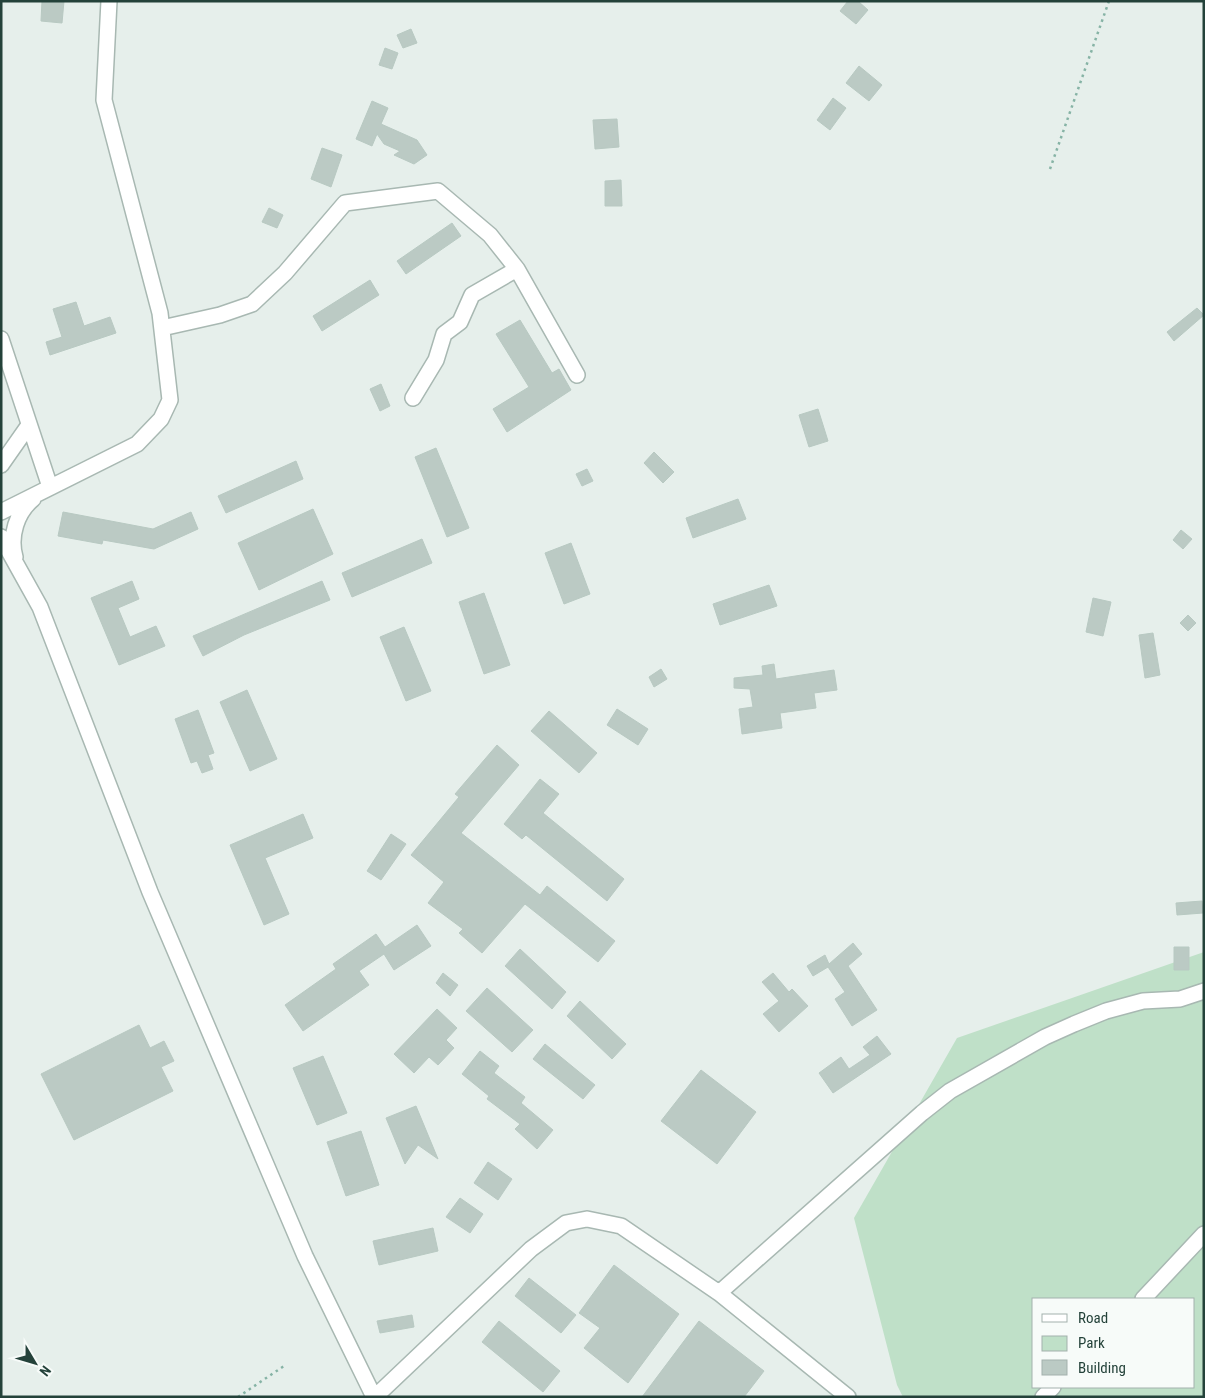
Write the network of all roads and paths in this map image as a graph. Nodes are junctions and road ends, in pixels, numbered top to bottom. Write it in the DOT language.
graph roads {
  1 [pos="109,1"];
  2 [pos="1110,1"];
  3 [pos="1050,169"];
  4 [pos="517,269"];
  5 [pos="162,328"];
  6 [pos="1,339"];
  7 [pos="577,375"];
  8 [pos="413,398"];
  9 [pos="30,425"];
  10 [pos="1,465"];
  11 [pos="45,490"];
  12 [pos="1,512"];
  13 [pos="1,537"];
  14 [pos="19,569"];
  15 [pos="1204,991"];
  16 [pos="1204,1234"];
  17 [pos="718,1293"];
  18 [pos="1144,1298"];
  19 [pos="284,1366"];
  20 [pos="238,1397"];
  21 [pos="375,1397"];
  22 [pos="848,1397"];
  1 -- 5 [label="street"];
  2 -- 3 [label="path"];
  4 -- 5 [label="street"];
  4 -- 7 [label="street"];
  4 -- 8 [label="street"];
  5 -- 11 [label="street"];
  6 -- 9 [label="street"];
  9 -- 10 [label="street"];
  9 -- 11 [label="street"];
  11 -- 12 [label="street"];
  11 -- 14 [label="street"];
  13 -- 14 [label="street"];
  14 -- 21 [label="street"];
  15 -- 17 [label="street"];
  16 -- 18 [label="street"];
  17 -- 21 [label="street"];
  17 -- 22 [label="street"];
  19 -- 20 [label="path"];
}
